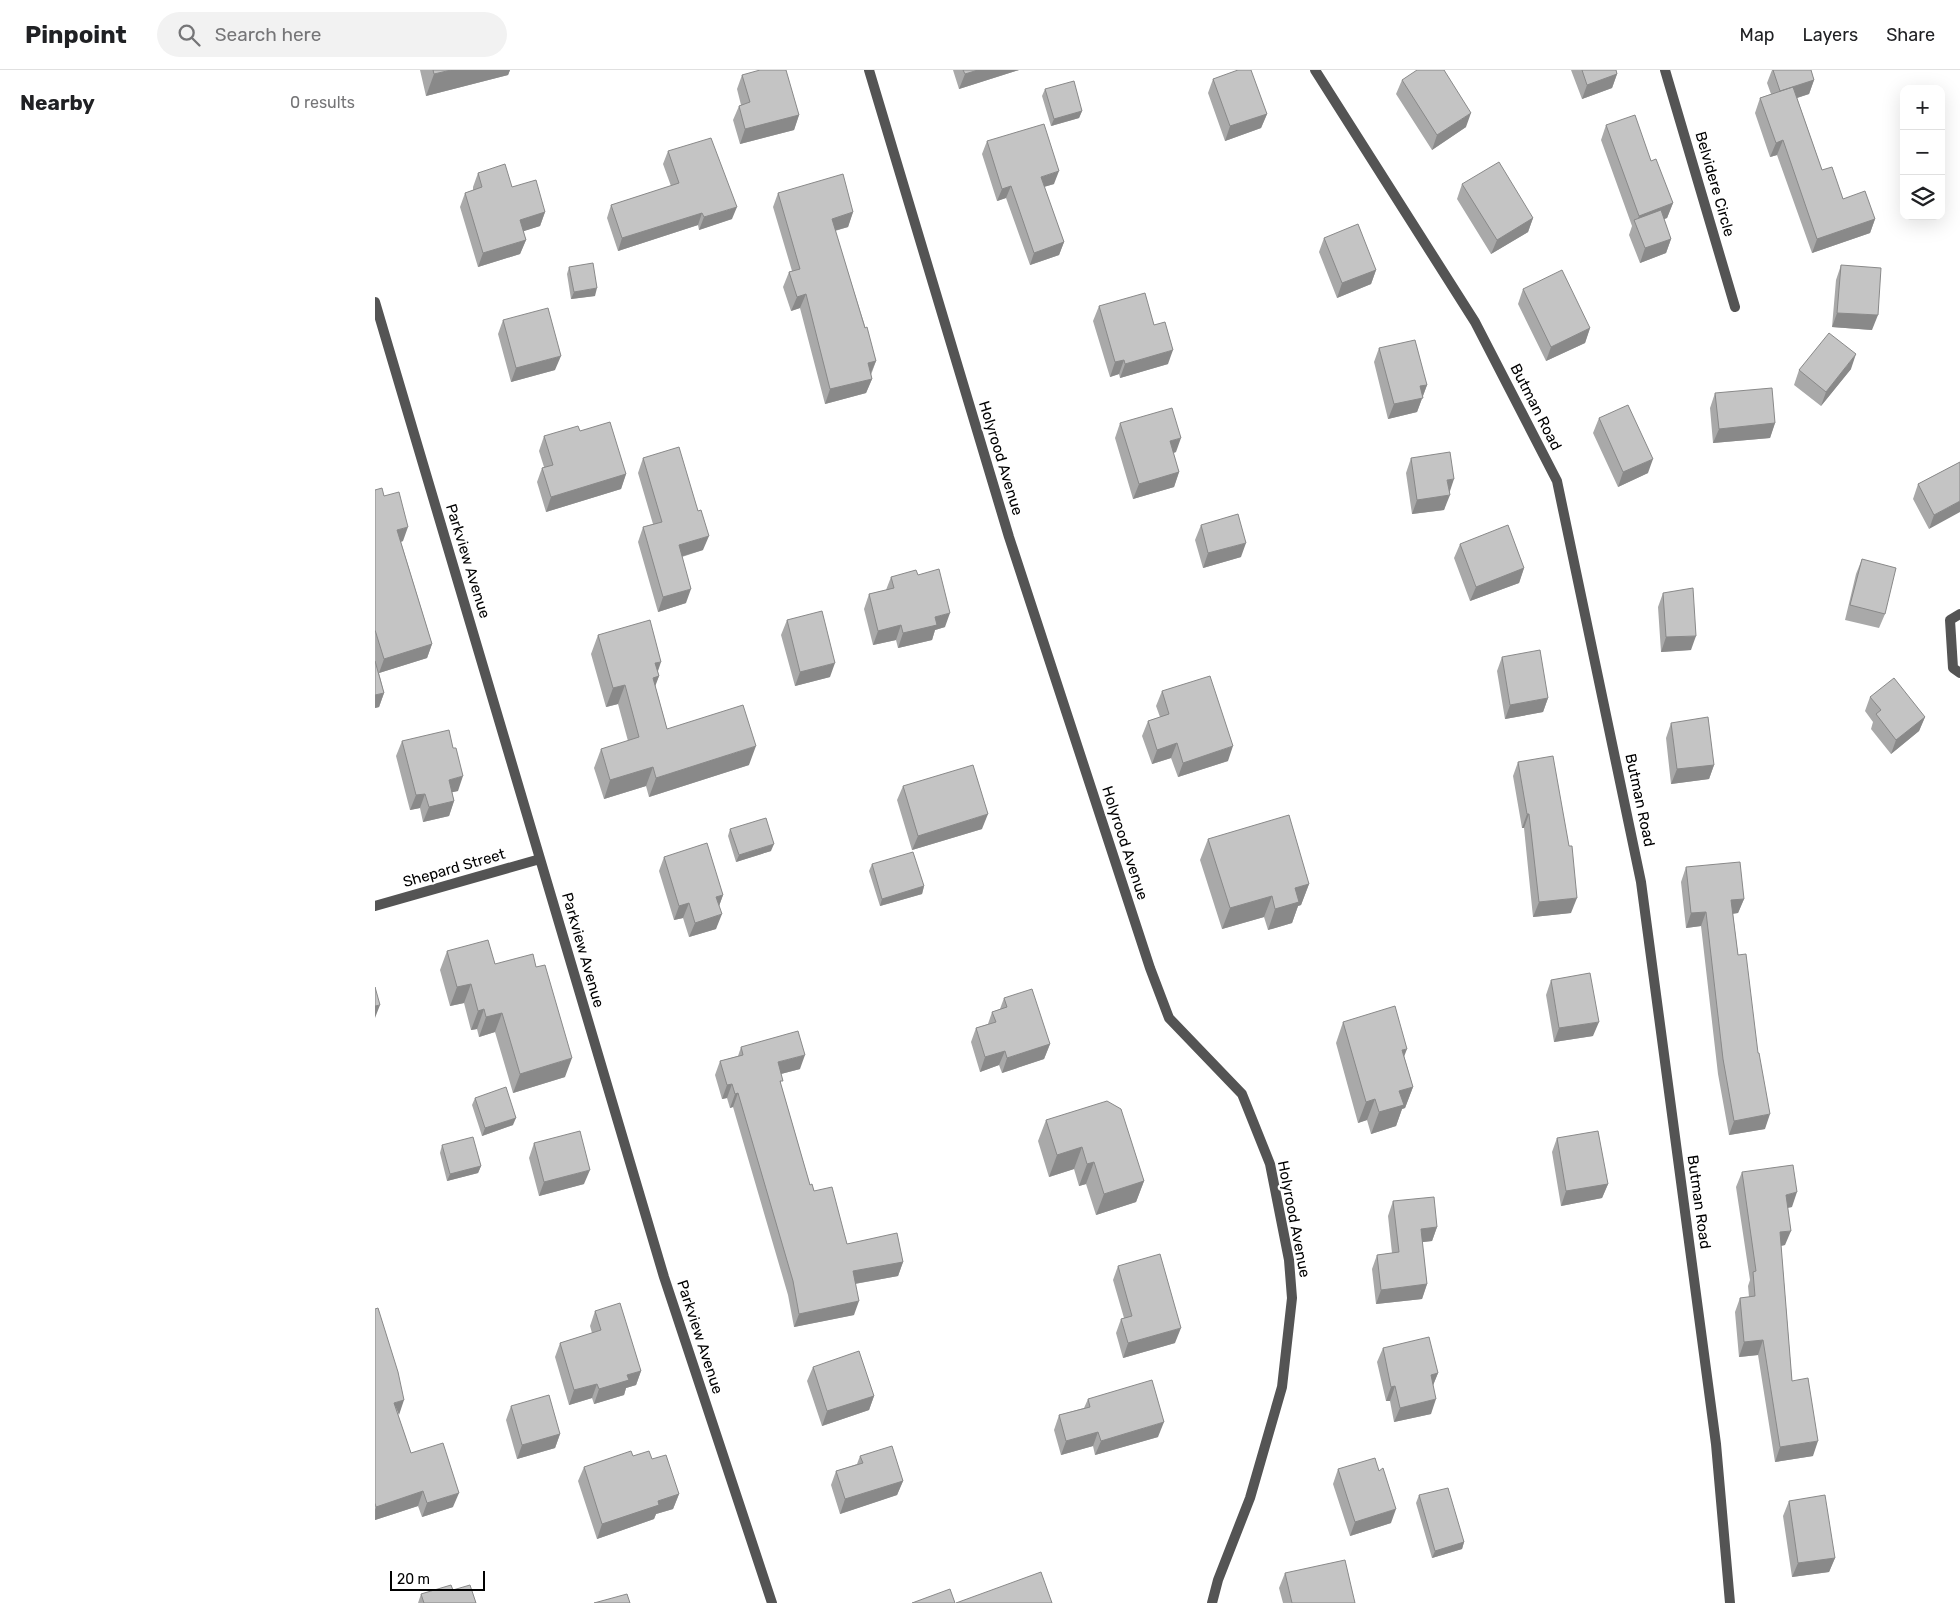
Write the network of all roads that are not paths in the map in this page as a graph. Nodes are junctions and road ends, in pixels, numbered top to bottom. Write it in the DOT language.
graph roads {
  1 [pos="869,70"];
  2 [pos="1315,70"];
  3 [pos="1665,70"];
  4 [pos="375,302"];
  5 [pos="1735,307"];
  6 [pos="1960,614"];
  7 [pos="1960,673"];
  8 [pos="541,859"];
  9 [pos="375,906"];
  10 [pos="772,1603"];
  11 [pos="1212,1603"];
  12 [pos="1730,1603"];
  1 -- 11 [label="street, Holyrood Avenue"];
  2 -- 12 [label="street, Butman Road"];
  3 -- 5 [label="street, Belvidere Circle"];
  4 -- 8 [label="street, Parkview Avenue"];
  6 -- 7 [label="street"];
  8 -- 9 [label="street, Shepard Street"];
  8 -- 10 [label="street, Parkview Avenue"];
}
